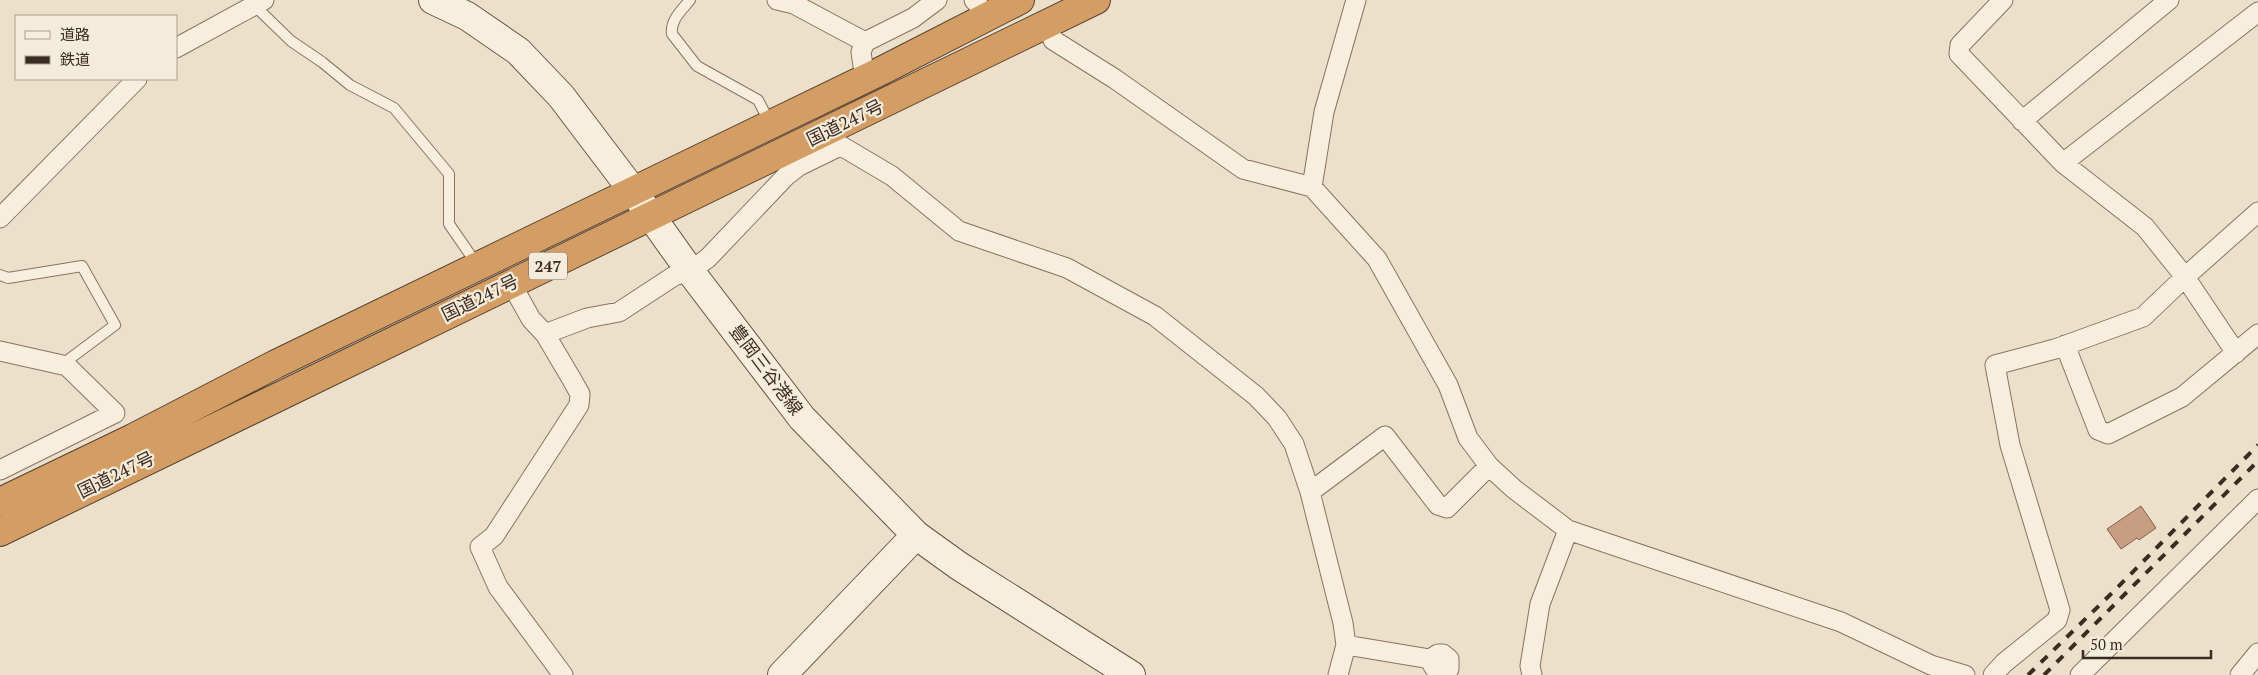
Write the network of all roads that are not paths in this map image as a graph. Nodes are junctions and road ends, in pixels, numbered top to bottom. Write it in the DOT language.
graph roads {
  1 [pos="433,0"];
  2 [pos="690,0"];
  3 [pos="777,0"];
  4 [pos="937,0"];
  5 [pos="1020,0"];
  6 [pos="1096,0"];
  7 [pos="1356,0"];
  8 [pos="2003,0"];
  9 [pos="2169,0"];
  10 [pos="260,3"];
  11 [pos="981,8"];
  12 [pos="2258,12"];
  13 [pos="1048,24"];
  14 [pos="865,42"];
  15 [pos="178,47"];
  16 [pos="865,79"];
  17 [pos="137,80"];
  18 [pos="2022,120"];
  19 [pos="770,123"];
  20 [pos="831,140"];
  21 [pos="2063,163"];
  22 [pos="1312,187"];
  23 [pos="633,190"];
  24 [pos="2258,212"];
  25 [pos="0,218"];
  26 [pos="652,218"];
  27 [pos="479,267"];
  28 [pos="690,271"];
  29 [pos="0,275"];
  30 [pos="2185,277"];
  31 [pos="511,283"];
  32 [pos="546,334"];
  33 [pos="2258,334"];
  34 [pos="2064,345"];
  35 [pos="0,351"];
  36 [pos="2236,352"];
  37 [pos="64,366"];
  38 [pos="1489,466"];
  39 [pos="0,470"];
  40 [pos="1310,492"];
  41 [pos="2258,499"];
  42 [pos="0,502"];
  43 [pos="1568,530"];
  44 [pos="0,532"];
  45 [pos="916,535"];
  46 [pos="1346,645"];
  47 [pos="2258,652"];
  48 [pos="1430,660"];
  49 [pos="563,675"];
  50 [pos="782,675"];
  51 [pos="1131,675"];
  52 [pos="1338,675"];
  53 [pos="1532,675"];
  54 [pos="1965,675"];
  55 [pos="1993,675"];
  56 [pos="2080,675"];
  57 [pos="2240,675"];
  1 -- 23 [label="main road, 豊岡三谷港線"];
  2 -- 19 [label="lane"];
  3 -- 14 [label="street"];
  4 -- 14 [label="street"];
  5 -- 11 [label="highway, 国道247号 / 247"];
  6 -- 13 [label="highway, 国道247号 / 247"];
  7 -- 22 [label="street"];
  8 -- 18 [label="street"];
  9 -- 18 [label="street"];
  10 -- 15 [label="street"];
  10 -- 27 [label="lane"];
  11 -- 16 [label="highway, 国道247号 / 247"];
  12 -- 21 [label="street"];
  13 -- 20 [label="highway, 国道247号 / 247"];
  13 -- 22 [label="street"];
  14 -- 16 [label="street"];
  16 -- 19 [label="highway, 国道247号 / 247"];
  17 -- 25 [label="street"];
  18 -- 21 [label="street"];
  19 -- 23 [label="highway, 国道247号 / 247"];
  20 -- 26 [label="highway, 国道247号 / 247"];
  20 -- 28 [label="street"];
  20 -- 40 [label="street"];
  21 -- 30 [label="street"];
  22 -- 38 [label="street"];
  23 -- 26 [label="main road, 豊岡三谷港線"];
  23 -- 27 [label="highway, 国道247号 / 247"];
  24 -- 30 [label="street"];
  26 -- 28 [label="main road, 豊岡三谷港線"];
  26 -- 31 [label="highway, 国道247号 / 247"];
  27 -- 42 [label="highway, 国道247号 / 247"];
  28 -- 32 [label="street"];
  28 -- 45 [label="main road, 豊岡三谷港線"];
  29 -- 37 [label="lane"];
  30 -- 34 [label="street"];
  30 -- 36 [label="street"];
  31 -- 32 [label="street"];
  31 -- 44 [label="highway, 国道247号 / 247"];
  32 -- 49 [label="street"];
  33 -- 36 [label="street"];
  34 -- 36 [label="street"];
  34 -- 55 [label="street"];
  35 -- 37 [label="street"];
  37 -- 39 [label="street"];
  38 -- 40 [label="street"];
  38 -- 43 [label="street"];
  40 -- 46 [label="street"];
  41 -- 56 [label="street"];
  43 -- 53 [label="street"];
  43 -- 54 [label="street"];
  45 -- 50 [label="main road"];
  45 -- 51 [label="main road, 豊岡三谷港線"];
  46 -- 48 [label="street"];
  46 -- 52 [label="street"];
  47 -- 57 [label="street"];
}
